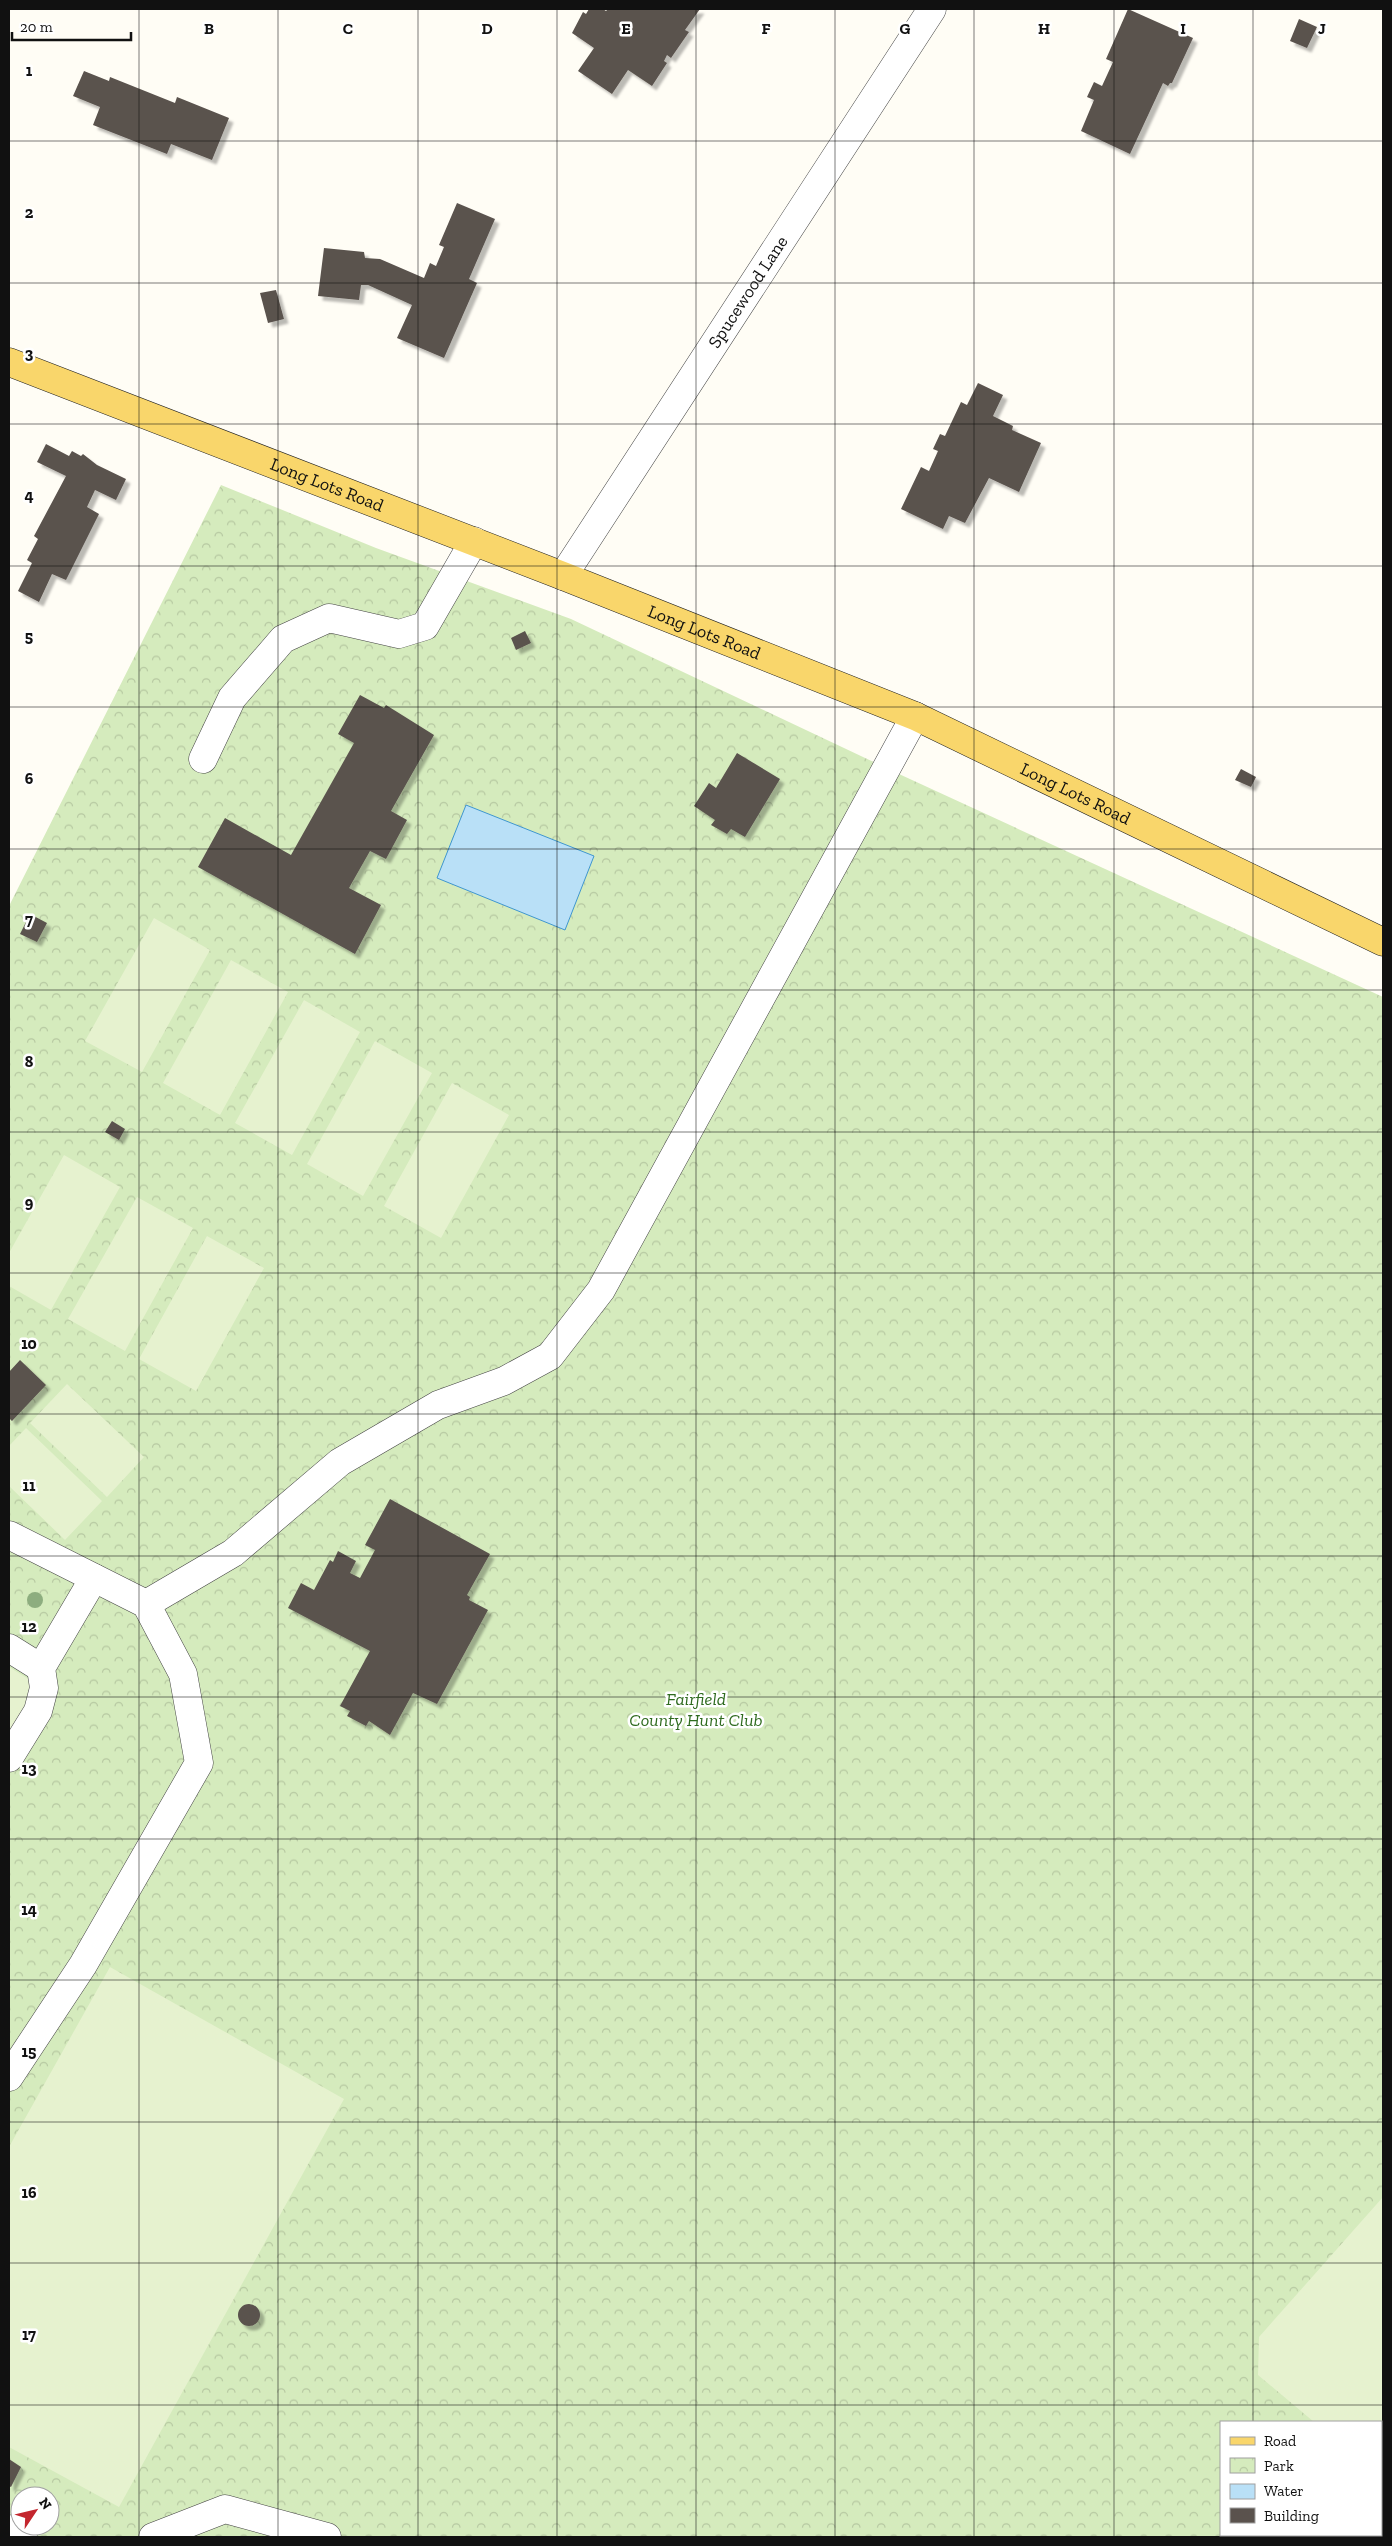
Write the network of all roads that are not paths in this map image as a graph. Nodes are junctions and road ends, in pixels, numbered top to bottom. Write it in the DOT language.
graph roads {
  1 [pos="932,9"];
  2 [pos="9,362"];
  3 [pos="474,541"];
  4 [pos="564,576"];
  5 [pos="915,716"];
  6 [pos="203,759"];
  7 [pos="1383,942"];
  8 [pos="9,1534"];
  9 [pos="94,1578"];
  10 [pos="146,1604"];
  11 [pos="9,1648"];
  12 [pos="41,1668"];
  13 [pos="9,1758"];
  14 [pos="9,2077"];
  15 [pos="9,2529"];
  16 [pos="24,2537"];
  17 [pos="153,2537"];
  18 [pos="326,2537"];
  1 -- 4 [label="street, Spucewood Lane"];
  2 -- 3 [label="main road, Long Lots Road"];
  3 -- 4 [label="main road, Long Lots Road"];
  3 -- 6 [label="street"];
  4 -- 5 [label="main road, Long Lots Road"];
  5 -- 7 [label="main road, Long Lots Road"];
  5 -- 10 [label="street"];
  8 -- 9 [label="street"];
  9 -- 10 [label="street"];
  9 -- 12 [label="street"];
  10 -- 14 [label="street"];
  11 -- 12 [label="street"];
  12 -- 13 [label="street"];
  15 -- 16 [label="street"];
  17 -- 18 [label="street"];
}
